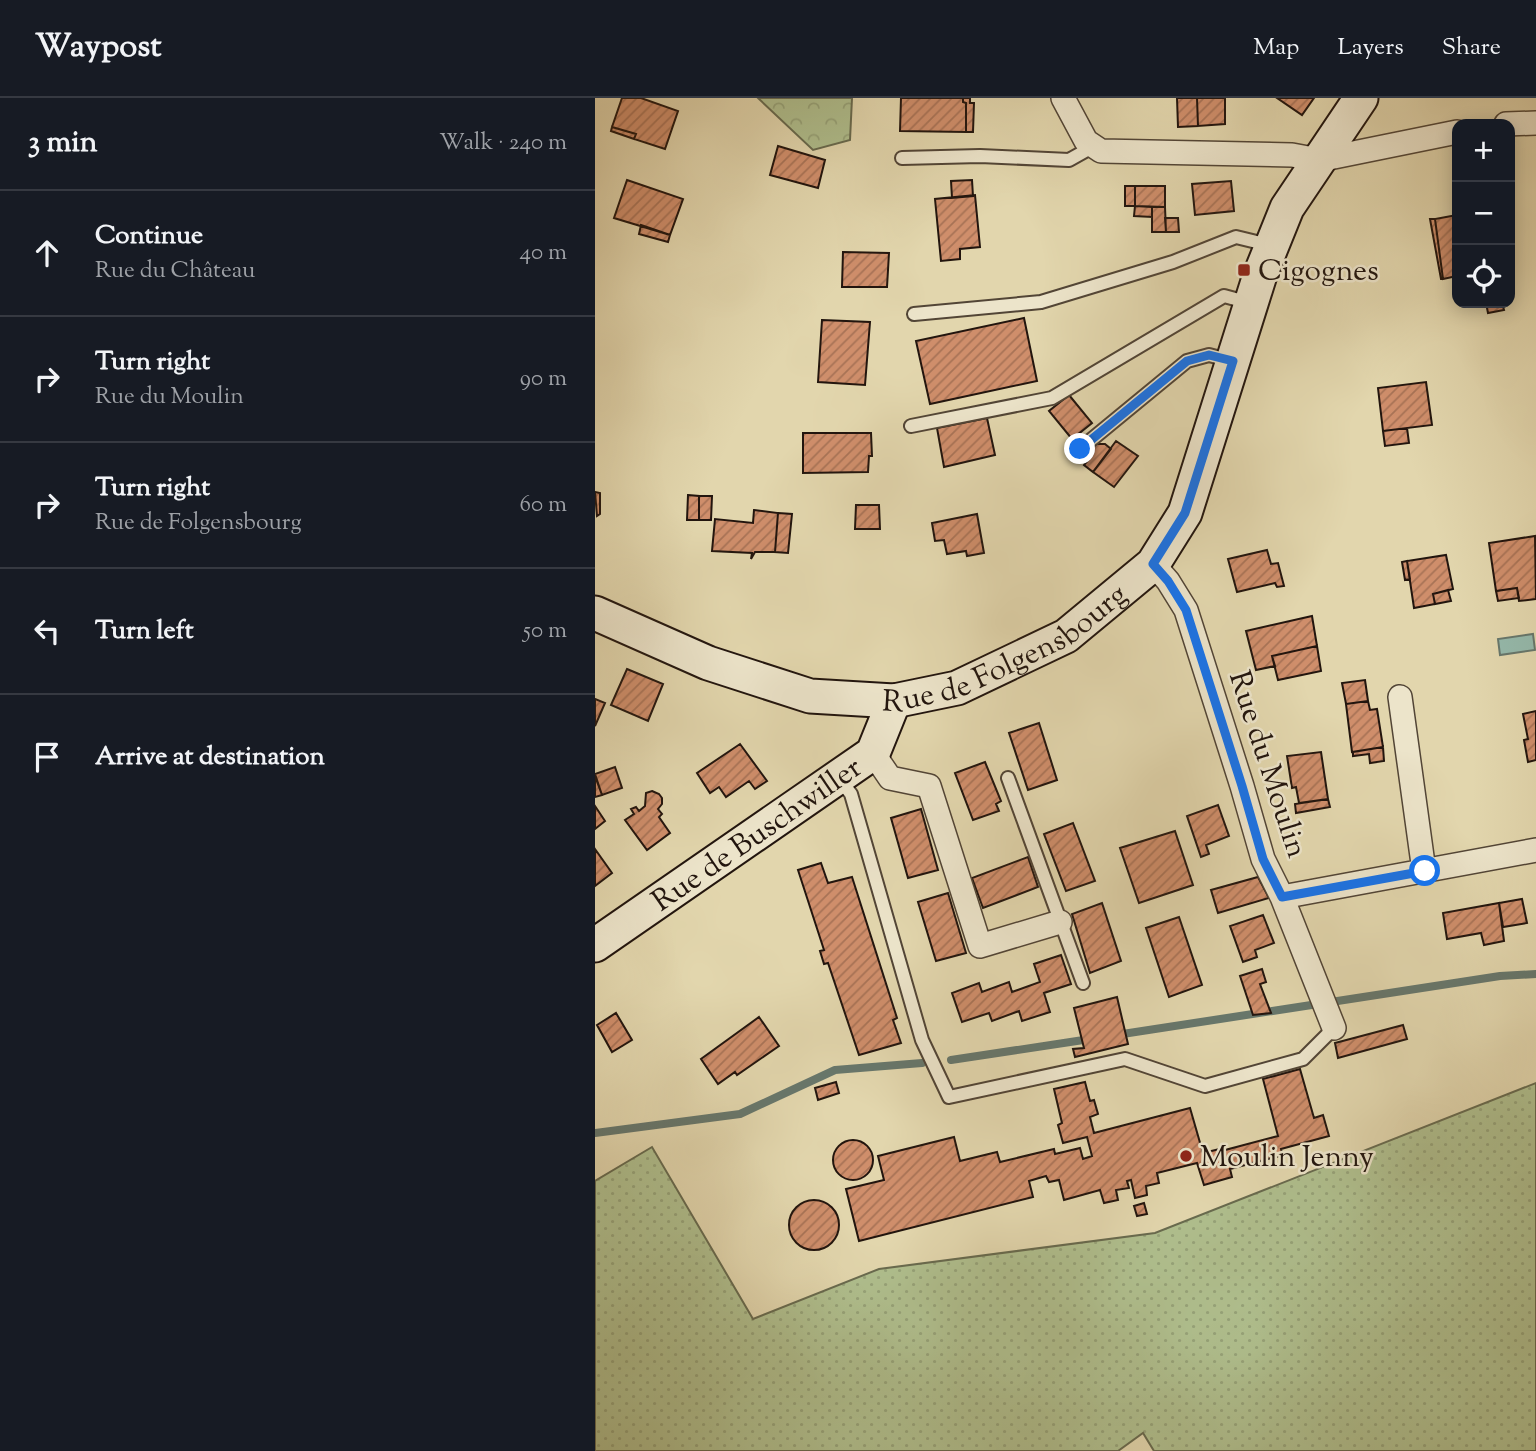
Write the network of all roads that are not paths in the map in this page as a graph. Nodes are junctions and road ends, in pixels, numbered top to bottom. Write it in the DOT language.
graph roads {
  1 [pos="1062,98"];
  2 [pos="1361,98"];
  3 [pos="1536,123"];
  4 [pos="1515,124"];
  5 [pos="1452,132"];
  6 [pos="1097,148"];
  7 [pos="902,158"];
  8 [pos="1319,160"];
  9 [pos="1272,246"];
  10 [pos="1251,303"];
  11 [pos="914,314"];
  12 [pos="1233,361"];
  13 [pos="911,426"];
  14 [pos="1080,449"];
  15 [pos="1153,564"];
  16 [pos="595,613"];
  17 [pos="1400,697"];
  18 [pos="894,701"];
  19 [pos="873,752"];
  20 [pos="838,777"];
  21 [pos="1008,778"];
  22 [pos="1536,850"];
  23 [pos="1425,871"];
  24 [pos="1282,897"];
  25 [pos="1060,922"];
  26 [pos="595,945"];
  27 [pos="1083,983"];
  28 [pos="1332,1024"];
  1 -- 6 [label="street"];
  2 -- 8 [label="main road, Rue de Folgensbourg"];
  3 -- 4 [label="street"];
  5 -- 8 [label="street"];
  6 -- 7 [label="lane"];
  6 -- 8 [label="street"];
  8 -- 9 [label="main road, Rue de Folgensbourg"];
  9 -- 10 [label="main road, Rue de Folgensbourg"];
  9 -- 11 [label="lane"];
  10 -- 12 [label="main road, Rue de Folgensbourg"];
  10 -- 13 [label="lane"];
  12 -- 14 [label="lane"];
  12 -- 15 [label="main road, Rue de Folgensbourg"];
  15 -- 18 [label="main road, Rue de Folgensbourg"];
  15 -- 24 [label="street, Rue du Moulin"];
  16 -- 18 [label="main road, Rue de Folgensbourg"];
  17 -- 23 [label="street"];
  18 -- 19 [label="main road, Rue de Buschwiller"];
  19 -- 20 [label="main road, Rue de Buschwiller"];
  19 -- 25 [label="street"];
  20 -- 26 [label="main road, Rue de Buschwiller"];
  20 -- 28 [label="lane"];
  21 -- 25 [label="lane"];
  22 -- 23 [label="street"];
  23 -- 24 [label="street"];
  24 -- 28 [label="street, Rue du Moulin"];
  25 -- 27 [label="lane"];
}
